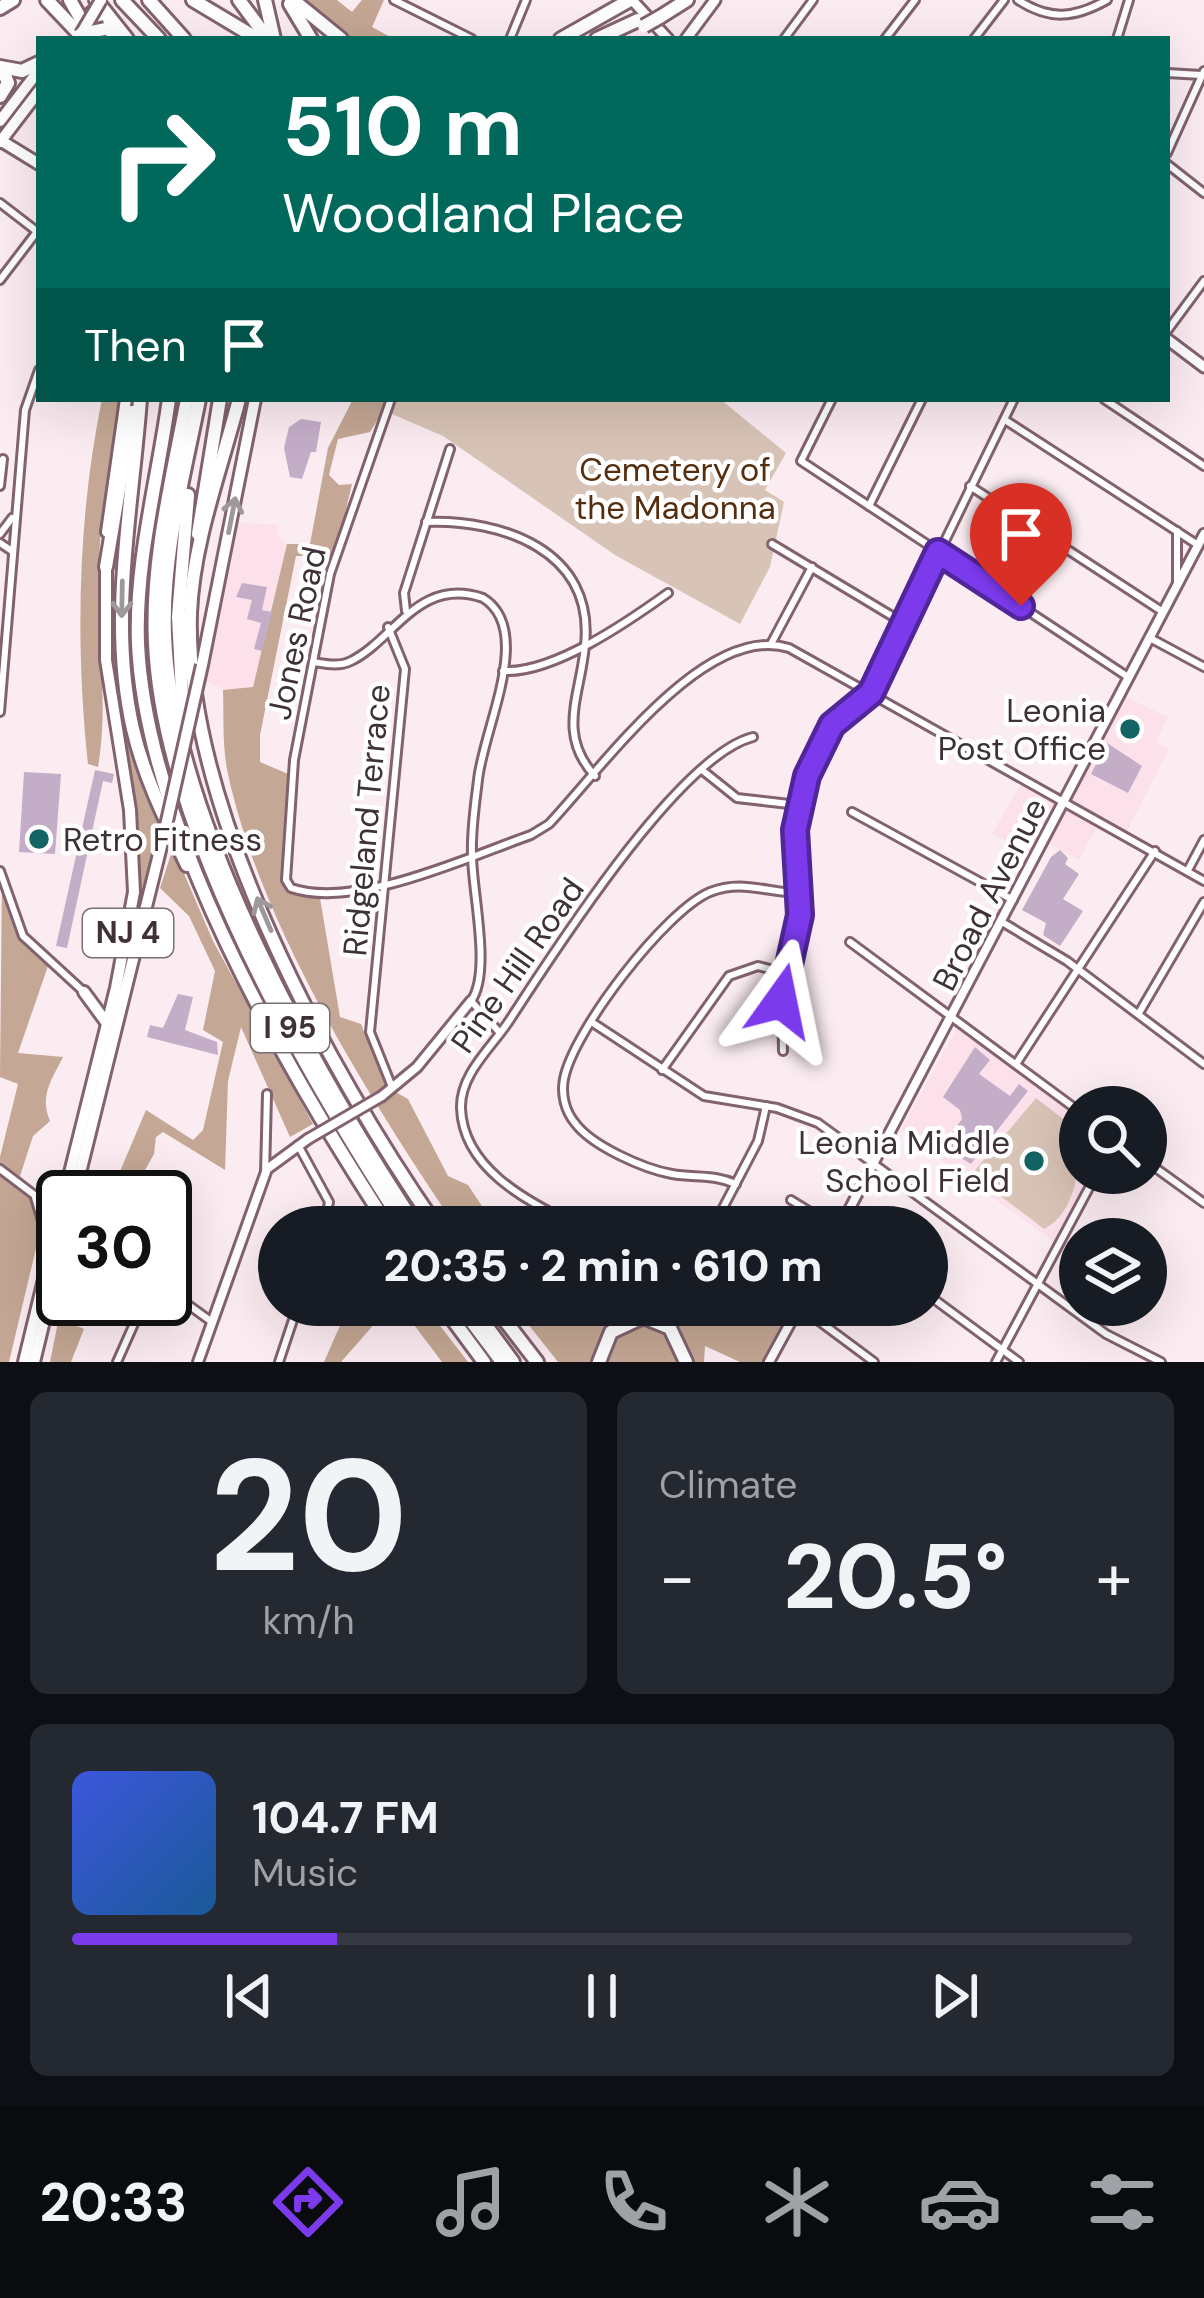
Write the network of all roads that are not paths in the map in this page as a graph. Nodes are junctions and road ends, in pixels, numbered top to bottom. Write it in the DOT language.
graph roads {
  1 [pos="13,0"];
  2 [pos="47,0"];
  3 [pos="70,0"];
  4 [pos="122,0"];
  5 [pos="149,0"];
  6 [pos="193,0"];
  7 [pos="239,0"];
  8 [pos="265,0"];
  9 [pos="290,0"];
  10 [pos="394,0"];
  11 [pos="420,0"];
  12 [pos="526,0"];
  13 [pos="631,0"];
  14 [pos="673,0"];
  15 [pos="687,0"];
  16 [pos="716,0"];
  17 [pos="813,0"];
  18 [pos="916,0"];
  19 [pos="1004,0"];
  20 [pos="1018,0"];
  21 [pos="1107,0"];
  22 [pos="1129,0"];
  23 [pos="92,7"];
  24 [pos="0,8"];
  25 [pos="414,10"];
  26 [pos="658,14"];
  27 [pos="641,23"];
  28 [pos="87,36"];
  29 [pos="124,36"];
  30 [pos="153,36"];
  31 [pos="181,36"];
  32 [pos="265,36"];
  33 [pos="309,36"];
  34 [pos="337,36"];
  35 [pos="466,36"];
  36 [pos="511,36"];
  37 [pos="566,36"];
  38 [pos="605,36"];
  39 [pos="623,36"];
  40 [pos="665,36"];
  41 [pos="688,36"];
  42 [pos="786,36"];
  43 [pos="887,36"];
  44 [pos="976,36"];
  45 [pos="1118,36"];
  46 [pos="36,67"];
  47 [pos="1,68"];
  48 [pos="36,70"];
  49 [pos="1170,73"];
  50 [pos="1203,75"];
  51 [pos="36,95"];
  52 [pos="0,96"];
  53 [pos="0,121"];
  54 [pos="0,141"];
  55 [pos="1170,146"];
  56 [pos="36,162"];
  57 [pos="1170,166"];
  58 [pos="1204,194"];
  59 [pos="0,203"];
  60 [pos="36,230"];
  61 [pos="36,235"];
  62 [pos="0,280"];
  63 [pos="1204,281"];
  64 [pos="1170,331"];
  65 [pos="1170,338"];
  66 [pos="1204,367"];
  67 [pos="36,375"];
  68 [pos="133,402"];
  69 [pos="133,402"];
  70 [pos="169,402"];
  71 [pos="184,402"];
  72 [pos="198,402"];
  73 [pos="219,402"];
  74 [pos="236,402"];
  75 [pos="254,402"];
  76 [pos="391,402"];
  77 [pos="830,402"];
  78 [pos="921,402"];
  79 [pos="1013,402"];
  80 [pos="1108,402"];
  81 [pos="1004,420"];
  82 [pos="192,434"];
  83 [pos="450,448"];
  84 [pos="3,459"];
  85 [pos="1204,466"];
  86 [pos="0,486"];
  87 [pos="970,486"];
  88 [pos="869,506"];
  89 [pos="15,514"];
  90 [pos="426,522"];
  91 [pos="1177,531"];
  92 [pos="1204,535"];
  93 [pos="0,539"];
  94 [pos="772,544"];
  95 [pos="1200,548"];
  96 [pos="12,551"];
  97 [pos="938,552"];
  98 [pos="197,556"];
  99 [pos="106,566"];
  100 [pos="812,567"];
  101 [pos="1178,583"];
  102 [pos="668,592"];
  103 [pos="406,612"];
  104 [pos="1162,612"];
  105 [pos="902,622"];
  106 [pos="388,627"];
  107 [pos="1150,638"];
  108 [pos="586,643"];
  109 [pos="771,644"];
  110 [pos="313,662"];
  111 [pos="1204,667"];
  112 [pos="503,671"];
  113 [pos="1128,677"];
  114 [pos="871,693"];
  115 [pos="0,712"];
  116 [pos="752,737"];
  117 [pos="184,745"];
  118 [pos="702,770"];
  119 [pos="595,776"];
  120 [pos="1064,800"];
  121 [pos="798,805"];
  122 [pos="852,812"];
  123 [pos="1204,840"];
  124 [pos="1154,851"];
  125 [pos="472,856"];
  126 [pos="1188,871"];
  127 [pos="0,872"];
  128 [pos="1204,881"];
  129 [pos="384,885"];
  130 [pos="800,893"];
  131 [pos="1013,900"];
  132 [pos="1204,902"];
  133 [pos="213,904"];
  134 [pos="1002,922"];
  135 [pos="850,942"];
  136 [pos="1078,970"];
  137 [pos="785,974"];
  138 [pos="116,988"];
  139 [pos="84,992"];
  140 [pos="471,1001"];
  141 [pos="1138,1014"];
  142 [pos="953,1016"];
  143 [pos="592,1023"];
  144 [pos="107,1027"];
  145 [pos="500,1034"];
  146 [pos="783,1051"];
  147 [pos="1204,1052"];
  148 [pos="1201,1062"];
  149 [pos="1016,1064"];
  150 [pos="662,1070"];
  151 [pos="393,1088"];
  152 [pos="267,1094"];
  153 [pos="1059,1096"];
  154 [pos="766,1106"];
  155 [pos="298,1145"];
  156 [pos="873,1163"];
  157 [pos="0,1169"];
  158 [pos="71,1170"];
  159 [pos="82,1170"];
  160 [pos="265,1174"];
  161 [pos="1167,1176"];
  162 [pos="736,1184"];
  163 [pos="1086,1194"];
  164 [pos="36,1196"];
  165 [pos="791,1200"];
  166 [pos="1204,1203"];
  167 [pos="328,1206"];
  168 [pos="376,1206"];
  169 [pos="393,1206"];
  170 [pos="405,1206"];
  171 [pos="424,1206"];
  172 [pos="543,1206"];
  173 [pos="724,1206"];
  174 [pos="801,1206"];
  175 [pos="849,1206"];
  176 [pos="1038,1285"];
  177 [pos="192,1307"];
  178 [pos="948,1310"];
  179 [pos="36,1319"];
  180 [pos="215,1324"];
  181 [pos="40,1326"];
  182 [pos="134,1326"];
  183 [pos="291,1326"];
  184 [pos="457,1326"];
  185 [pos="475,1326"];
  186 [pos="486,1326"];
  187 [pos="509,1326"];
  188 [pos="789,1326"];
  189 [pos="826,1326"];
  190 [pos="1004,1351"];
  191 [pos="23,1362"];
  192 [pos="34,1362"];
  193 [pos="117,1362"];
  194 [pos="198,1362"];
  195 [pos="279,1362"];
  196 [pos="484,1362"];
  197 [pos="502,1362"];
  198 [pos="513,1362"];
  199 [pos="537,1362"];
  200 [pos="599,1362"];
  201 [pos="686,1362"];
  202 [pos="769,1362"];
  203 [pos="874,1362"];
  204 [pos="996,1362"];
  205 [pos="1018,1362"];
  206 [pos="1161,1362"];
  1 -- 24 [label="highway"];
  2 -- 28 [label="highway"];
  3 -- 23 [label="highway"];
  4 -- 30 [label="highway"];
  5 -- 31 [label="highway"];
  6 -- 32 [label="highway"];
  7 -- 32 [label="highway"];
  8 -- 32 [label="highway"];
  9 -- 33 [label="highway"];
  9 -- 34 [label="highway"];
  10 -- 25 [label="street"];
  11 -- 25 [label="street"];
  12 -- 36 [label="street"];
  13 -- 37 [label="highway"];
  13 -- 40 [label="main road"];
  14 -- 26 [label="highway"];
  15 -- 26 [label="highway"];
  16 -- 41 [label="main road"];
  17 -- 42 [label="street"];
  18 -- 43 [label="street"];
  19 -- 44 [label="street"];
  20 -- 21 [label="street"];
  22 -- 45 [label="street"];
  23 -- 28 [label="highway"];
  23 -- 29 [label="highway"];
  25 -- 35 [label="street"];
  26 -- 27 [label="highway, bridge"];
  27 -- 38 [label="highway"];
  27 -- 39 [label="highway"];
  46 -- 47 [label="highway"];
  47 -- 52 [label="highway"];
  48 -- 53 [label="highway"];
  49 -- 50 [label="street"];
  50 -- 55 [label="street"];
  51 -- 54 [label="highway"];
  54 -- 56 [label="highway"];
  57 -- 58 [label="street"];
  59 -- 60 [label="street"];
  61 -- 62 [label="street"];
  63 -- 64 [label="street"];
  65 -- 66 [label="main road"];
  67 -- 89 [label="street"];
  68 -- 99 [label="highway"];
  69 -- 133 [label="highway, one-way"];
  70 -- 133 [label="highway, I 95"];
  71 -- 169 [label="highway, I 95"];
  72 -- 82 [label="highway, I 95"];
  73 -- 98 [label="highway"];
  74 -- 98 [label="highway, I 95"];
  117 -- 75 [label="highway, NJ 4, one-way, bridge"];
  76 -- 110 [label="street, Jones Road"];
  77 -- 88 [label="street"];
  78 -- 88 [label="street"];
  79 -- 81 [label="street"];
  80 -- 85 [label="street"];
  81 -- 87 [label="street"];
  81 -- 91 [label="street"];
  82 -- 117 [label="highway, bridge"];
  82 -- 170 [label="highway, I 95"];
  83 -- 90 [label="street"];
  84 -- 86 [label="street"];
  87 -- 97 [label="street"];
  87 -- 104 [label="street"];
  88 -- 97 [label="street"];
  89 -- 93 [label="street"];
  89 -- 96 [label="street"];
  90 -- 103 [label="street"];
  90 -- 108 [label="street"];
  91 -- 95 [label="street"];
  91 -- 101 [label="street, Broad Avenue"];
  92 -- 95 [label="street, Broad Avenue"];
  93 -- 96 [label="street"];
  94 -- 100 [label="street"];
  95 -- 101 [label="street, Broad Avenue"];
  96 -- 115 [label="street"];
  97 -- 105 [label="street"];
  97 -- 113 [label="street"];
  171 -- 98 [label="highway, I 95, one-way"];
  99 -- 138 [label="highway, NJ 4"];
  100 -- 105 [label="street"];
  100 -- 109 [label="street"];
  101 -- 104 [label="street, Broad Avenue"];
  102 -- 108 [label="street"];
  103 -- 106 [label="street"];
  103 -- 112 [label="street"];
  104 -- 107 [label="street, Broad Avenue"];
  105 -- 114 [label="street"];
  106 -- 110 [label="street"];
  106 -- 129 [label="street, Ridgeland Terrace"];
  107 -- 111 [label="street"];
  107 -- 113 [label="street, Broad Avenue"];
  108 -- 112 [label="street"];
  108 -- 119 [label="street"];
  109 -- 114 [label="street"];
  109 -- 119 [label="street"];
  110 -- 129 [label="street, Jones Road"];
  112 -- 125 [label="street"];
  113 -- 120 [label="street, Broad Avenue"];
  114 -- 120 [label="street"];
  114 -- 121 [label="street"];
  116 -- 118 [label="street, Pine Hill Road"];
  117 -- 159 [label="highway, NJ 4, bridge"];
  118 -- 121 [label="street"];
  118 -- 145 [label="street, Pine Hill Road"];
  119 -- 125 [label="street"];
  120 -- 124 [label="street"];
  120 -- 131 [label="street, Broad Avenue"];
  121 -- 130 [label="street"];
  122 -- 131 [label="street"];
  123 -- 126 [label="street"];
  124 -- 126 [label="street"];
  124 -- 136 [label="street"];
  125 -- 129 [label="street"];
  125 -- 140 [label="street"];
  126 -- 128 [label="street"];
  127 -- 139 [label="street"];
  129 -- 151 [label="street, Ridgeland Terrace"];
  130 -- 137 [label="street"];
  130 -- 143 [label="street"];
  131 -- 134 [label="street, Broad Avenue"];
  132 -- 141 [label="street"];
  133 -- 168 [label="highway, I 95"];
  134 -- 136 [label="street"];
  134 -- 142 [label="street, Broad Avenue"];
  135 -- 142 [label="street"];
  136 -- 141 [label="street"];
  136 -- 149 [label="street"];
  137 -- 146 [label="street"];
  137 -- 150 [label="street"];
  138 -- 139 [label="highway"];
  138 -- 144 [label="highway, NJ 4"];
  139 -- 144 [label="highway"];
  140 -- 145 [label="street"];
  140 -- 151 [label="street"];
  141 -- 148 [label="street"];
  142 -- 149 [label="street"];
  142 -- 156 [label="street, Broad Avenue"];
  143 -- 150 [label="street"];
  143 -- 162 [label="street"];
  144 -- 158 [label="highway, NJ 4"];
  145 -- 172 [label="street, Pine Hill Road"];
  147 -- 148 [label="street"];
  149 -- 153 [label="street"];
  150 -- 154 [label="street"];
  151 -- 155 [label="street, bridge"];
  152 -- 160 [label="street"];
  154 -- 156 [label="street"];
  154 -- 162 [label="street"];
  155 -- 160 [label="street"];
  155 -- 167 [label="street"];
  156 -- 175 [label="street, Broad Avenue"];
  156 -- 176 [label="street"];
  157 -- 164 [label="street"];
  160 -- 180 [label="street"];
  161 -- 166 [label="street"];
  162 -- 173 [label="street"];
  163 -- 176 [label="street"];
  165 -- 174 [label="street"];
  176 -- 190 [label="street"];
  176 -- 206 [label="street"];
  177 -- 180 [label="street"];
  178 -- 190 [label="street"];
  179 -- 191 [label="highway, NJ 4"];
  180 -- 194 [label="street"];
  181 -- 192 [label="highway, NJ 4"];
  182 -- 193 [label="street"];
  183 -- 195 [label="street"];
  184 -- 196 [label="highway"];
  185 -- 197 [label="highway"];
  186 -- 198 [label="highway"];
  187 -- 199 [label="highway"];
  188 -- 202 [label="street"];
  189 -- 203 [label="street"];
  190 -- 204 [label="street"];
  190 -- 205 [label="street"];
  200 -- 201 [label="highway"];
}
